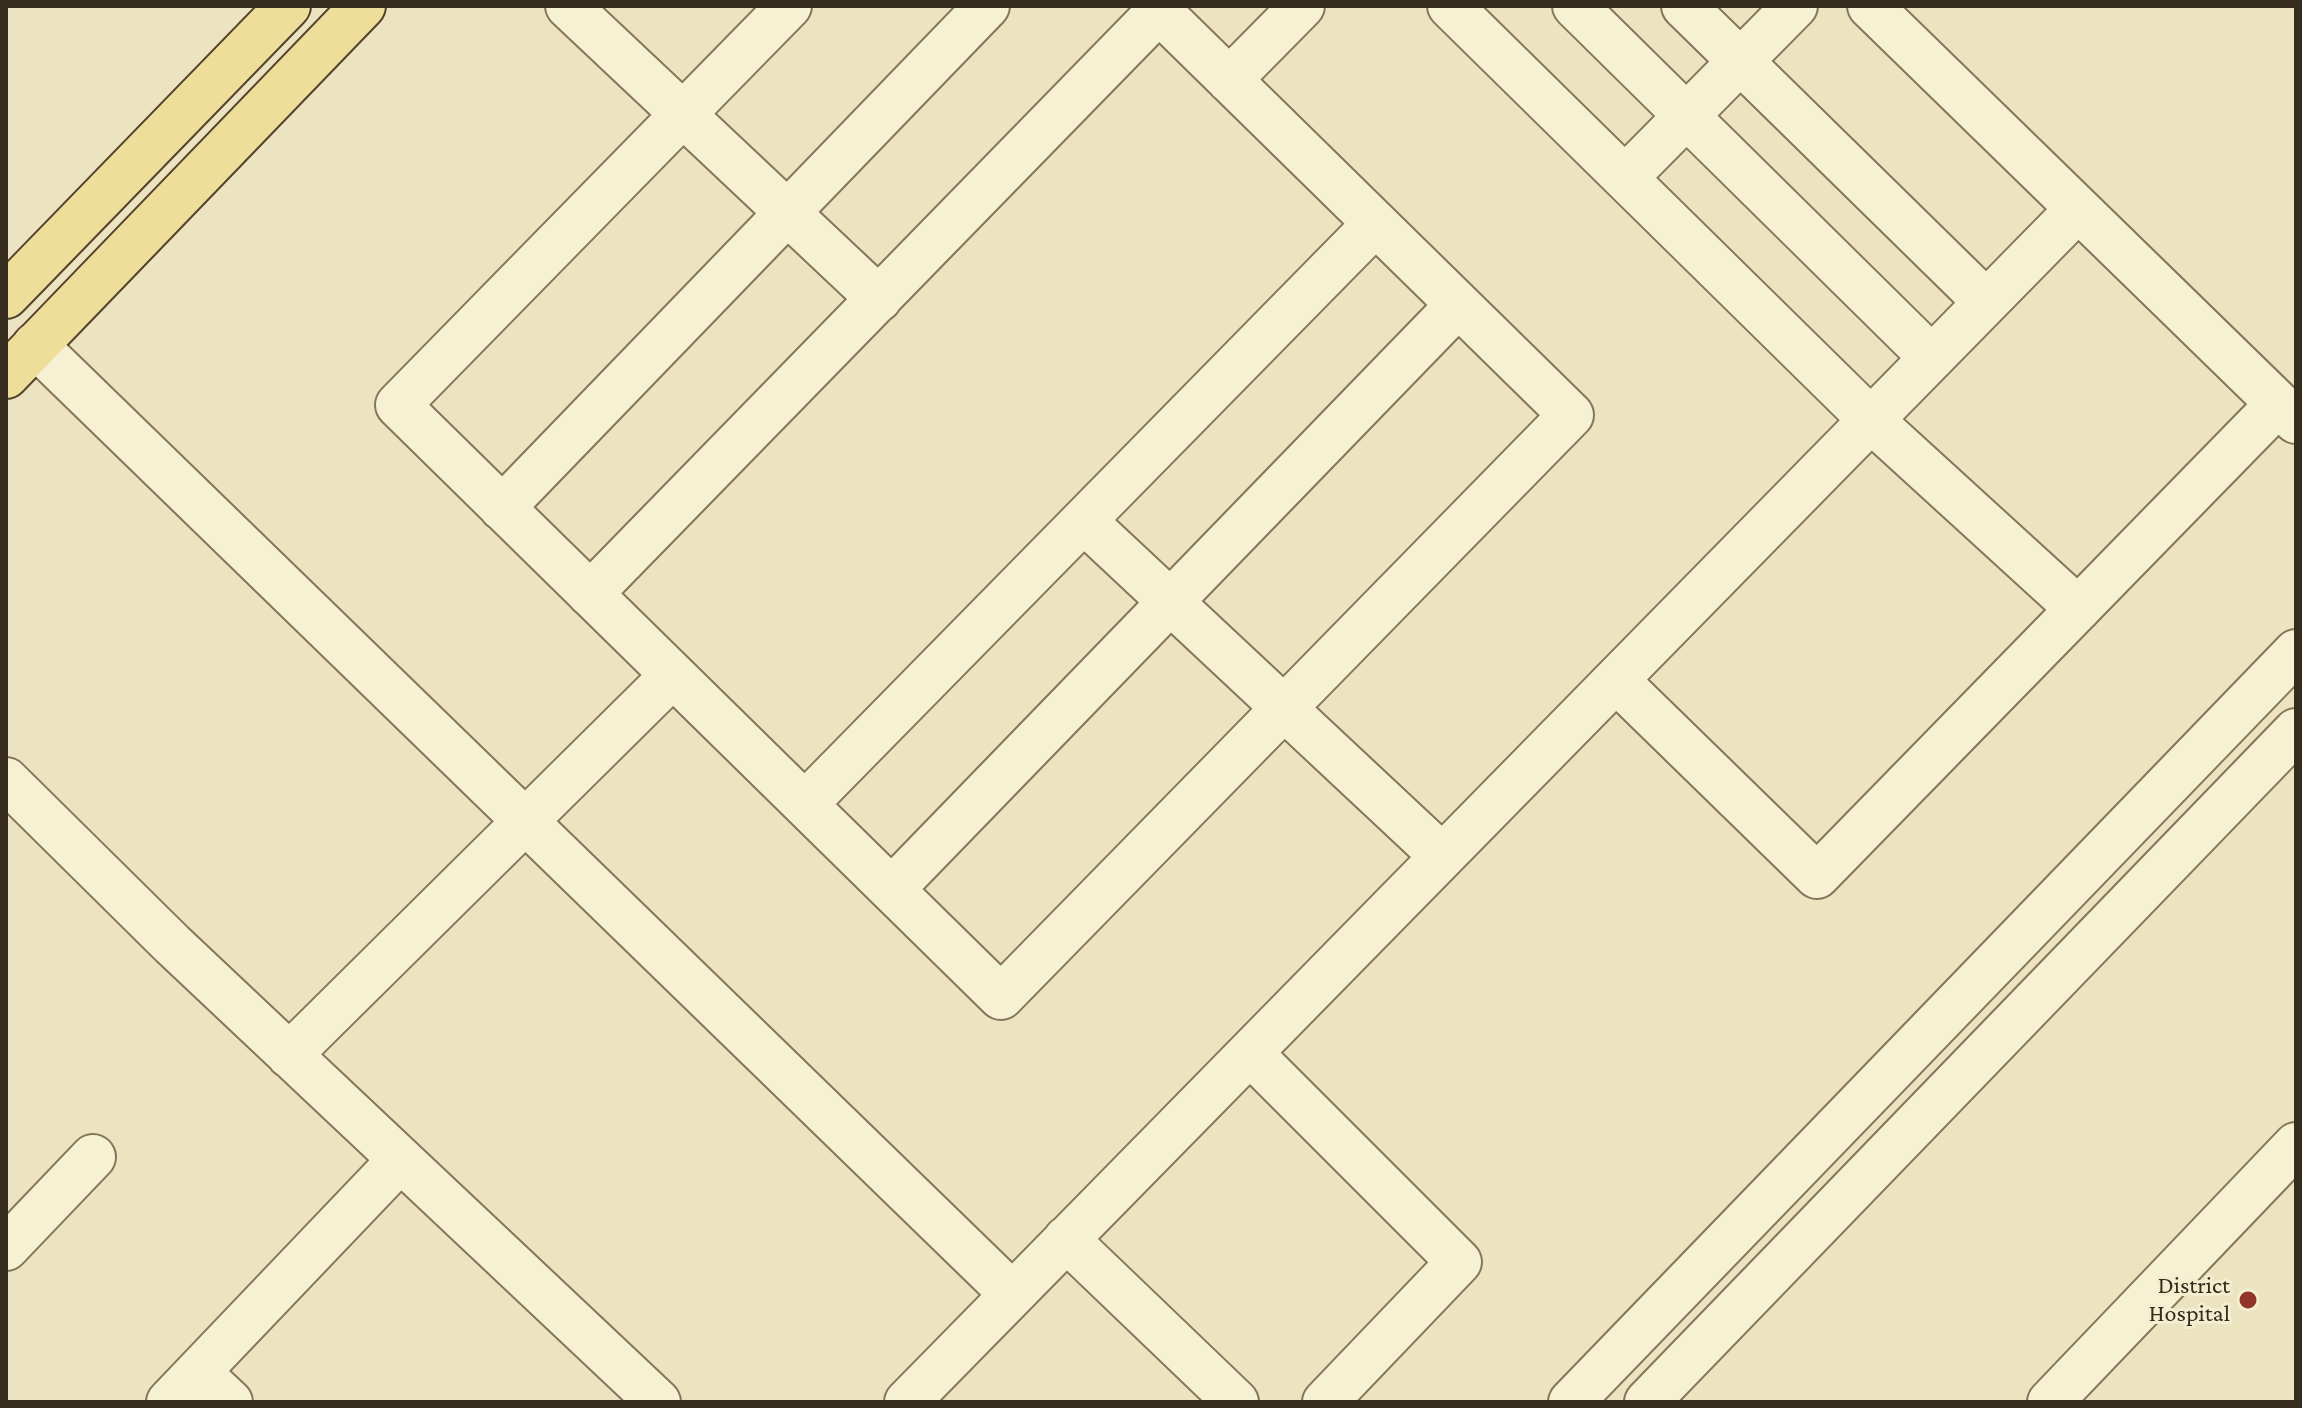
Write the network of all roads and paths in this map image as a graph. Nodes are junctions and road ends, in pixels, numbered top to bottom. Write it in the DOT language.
graph roads {
  1 [pos="288,6"];
  2 [pos="363,6"];
  3 [pos="568,6"];
  4 [pos="789,6"];
  5 [pos="987,6"];
  6 [pos="1302,6"];
  7 [pos="1450,6"];
  8 [pos="1575,6"];
  9 [pos="1684,6"];
  10 [pos="1795,6"];
  11 [pos="1870,6"];
  12 [pos="1156,8"];
  13 [pos="1740,61"];
  14 [pos="1229,80"];
  15 [pos="683,114"];
  16 [pos="1686,116"];
  17 [pos="1625,178"];
  18 [pos="2078,209"];
  19 [pos="787,213"];
  20 [pos="1375,224"];
  21 [pos="6,296"];
  22 [pos="879,299"];
  23 [pos="1986,302"];
  24 [pos="1458,305"];
  25 [pos="1932,358"];
  26 [pos="21,360"];
  27 [pos="2287,412"];
  28 [pos="1871,420"];
  29 [pos="502,508"];
  30 [pos="1084,521"];
  31 [pos="590,594"];
  32 [pos="1170,602"];
  33 [pos="2078,609"];
  34 [pos="2296,652"];
  35 [pos="673,675"];
  36 [pos="1616,680"];
  37 [pos="1284,708"];
  38 [pos="2296,731"];
  39 [pos="6,780"];
  40 [pos="805,804"];
  41 [pos="525,821"];
  42 [pos="1442,856"];
  43 [pos="892,889"];
  44 [pos="1250,1053"];
  45 [pos="289,1055"];
  46 [pos="2296,1145"];
  47 [pos="93,1157"];
  48 [pos="400,1160"];
  49 [pos="1066,1239"];
  50 [pos="6,1248"];
  51 [pos="1012,1294"];
  52 [pos="183,1387"];
  53 [pos="230,1402"];
  54 [pos="658,1402"];
  55 [pos="907,1402"];
  56 [pos="1236,1402"];
  57 [pos="1325,1402"];
  58 [pos="1571,1402"];
  59 [pos="1647,1402"];
  60 [pos="2050,1402"];
  1 -- 21 [label="main road"];
  2 -- 26 [label="main road"];
  3 -- 15 [label="street"];
  4 -- 15 [label="street"];
  5 -- 19 [label="street"];
  6 -- 14 [label="street"];
  7 -- 17 [label="street"];
  8 -- 16 [label="street"];
  9 -- 13 [label="street"];
  10 -- 13 [label="street"];
  11 -- 18 [label="street"];
  12 -- 14 [label="street"];
  12 -- 22 [label="street"];
  13 -- 16 [label="street"];
  13 -- 23 [label="street"];
  14 -- 20 [label="street"];
  15 -- 19 [label="street"];
  15 -- 29 [label="street"];
  16 -- 17 [label="street"];
  16 -- 25 [label="street"];
  17 -- 28 [label="street"];
  18 -- 23 [label="street"];
  18 -- 27 [label="street"];
  19 -- 22 [label="street"];
  19 -- 29 [label="street"];
  20 -- 24 [label="street"];
  20 -- 30 [label="street"];
  22 -- 31 [label="street"];
  23 -- 25 [label="street"];
  24 -- 32 [label="street"];
  24 -- 37 [label="street"];
  25 -- 28 [label="street"];
  26 -- 41 [label="street"];
  27 -- 33 [label="street"];
  28 -- 33 [label="street"];
  28 -- 36 [label="street"];
  29 -- 31 [label="street"];
  30 -- 32 [label="street"];
  30 -- 40 [label="street"];
  31 -- 35 [label="street"];
  32 -- 37 [label="street"];
  32 -- 43 [label="street"];
  33 -- 36 [label="street"];
  34 -- 58 [label="street"];
  35 -- 40 [label="street"];
  35 -- 41 [label="street"];
  36 -- 42 [label="street"];
  37 -- 42 [label="street"];
  37 -- 43 [label="street"];
  38 -- 59 [label="street"];
  39 -- 45 [label="street"];
  40 -- 43 [label="street"];
  41 -- 45 [label="street"];
  41 -- 51 [label="street"];
  42 -- 44 [label="street"];
  44 -- 49 [label="street"];
  44 -- 57 [label="street"];
  45 -- 48 [label="street"];
  46 -- 60 [label="street"];
  47 -- 50 [label="street"];
  48 -- 52 [label="street"];
  48 -- 54 [label="street"];
  49 -- 51 [label="street"];
  49 -- 56 [label="street"];
  51 -- 55 [label="street"];
  52 -- 53 [label="street"];
}
